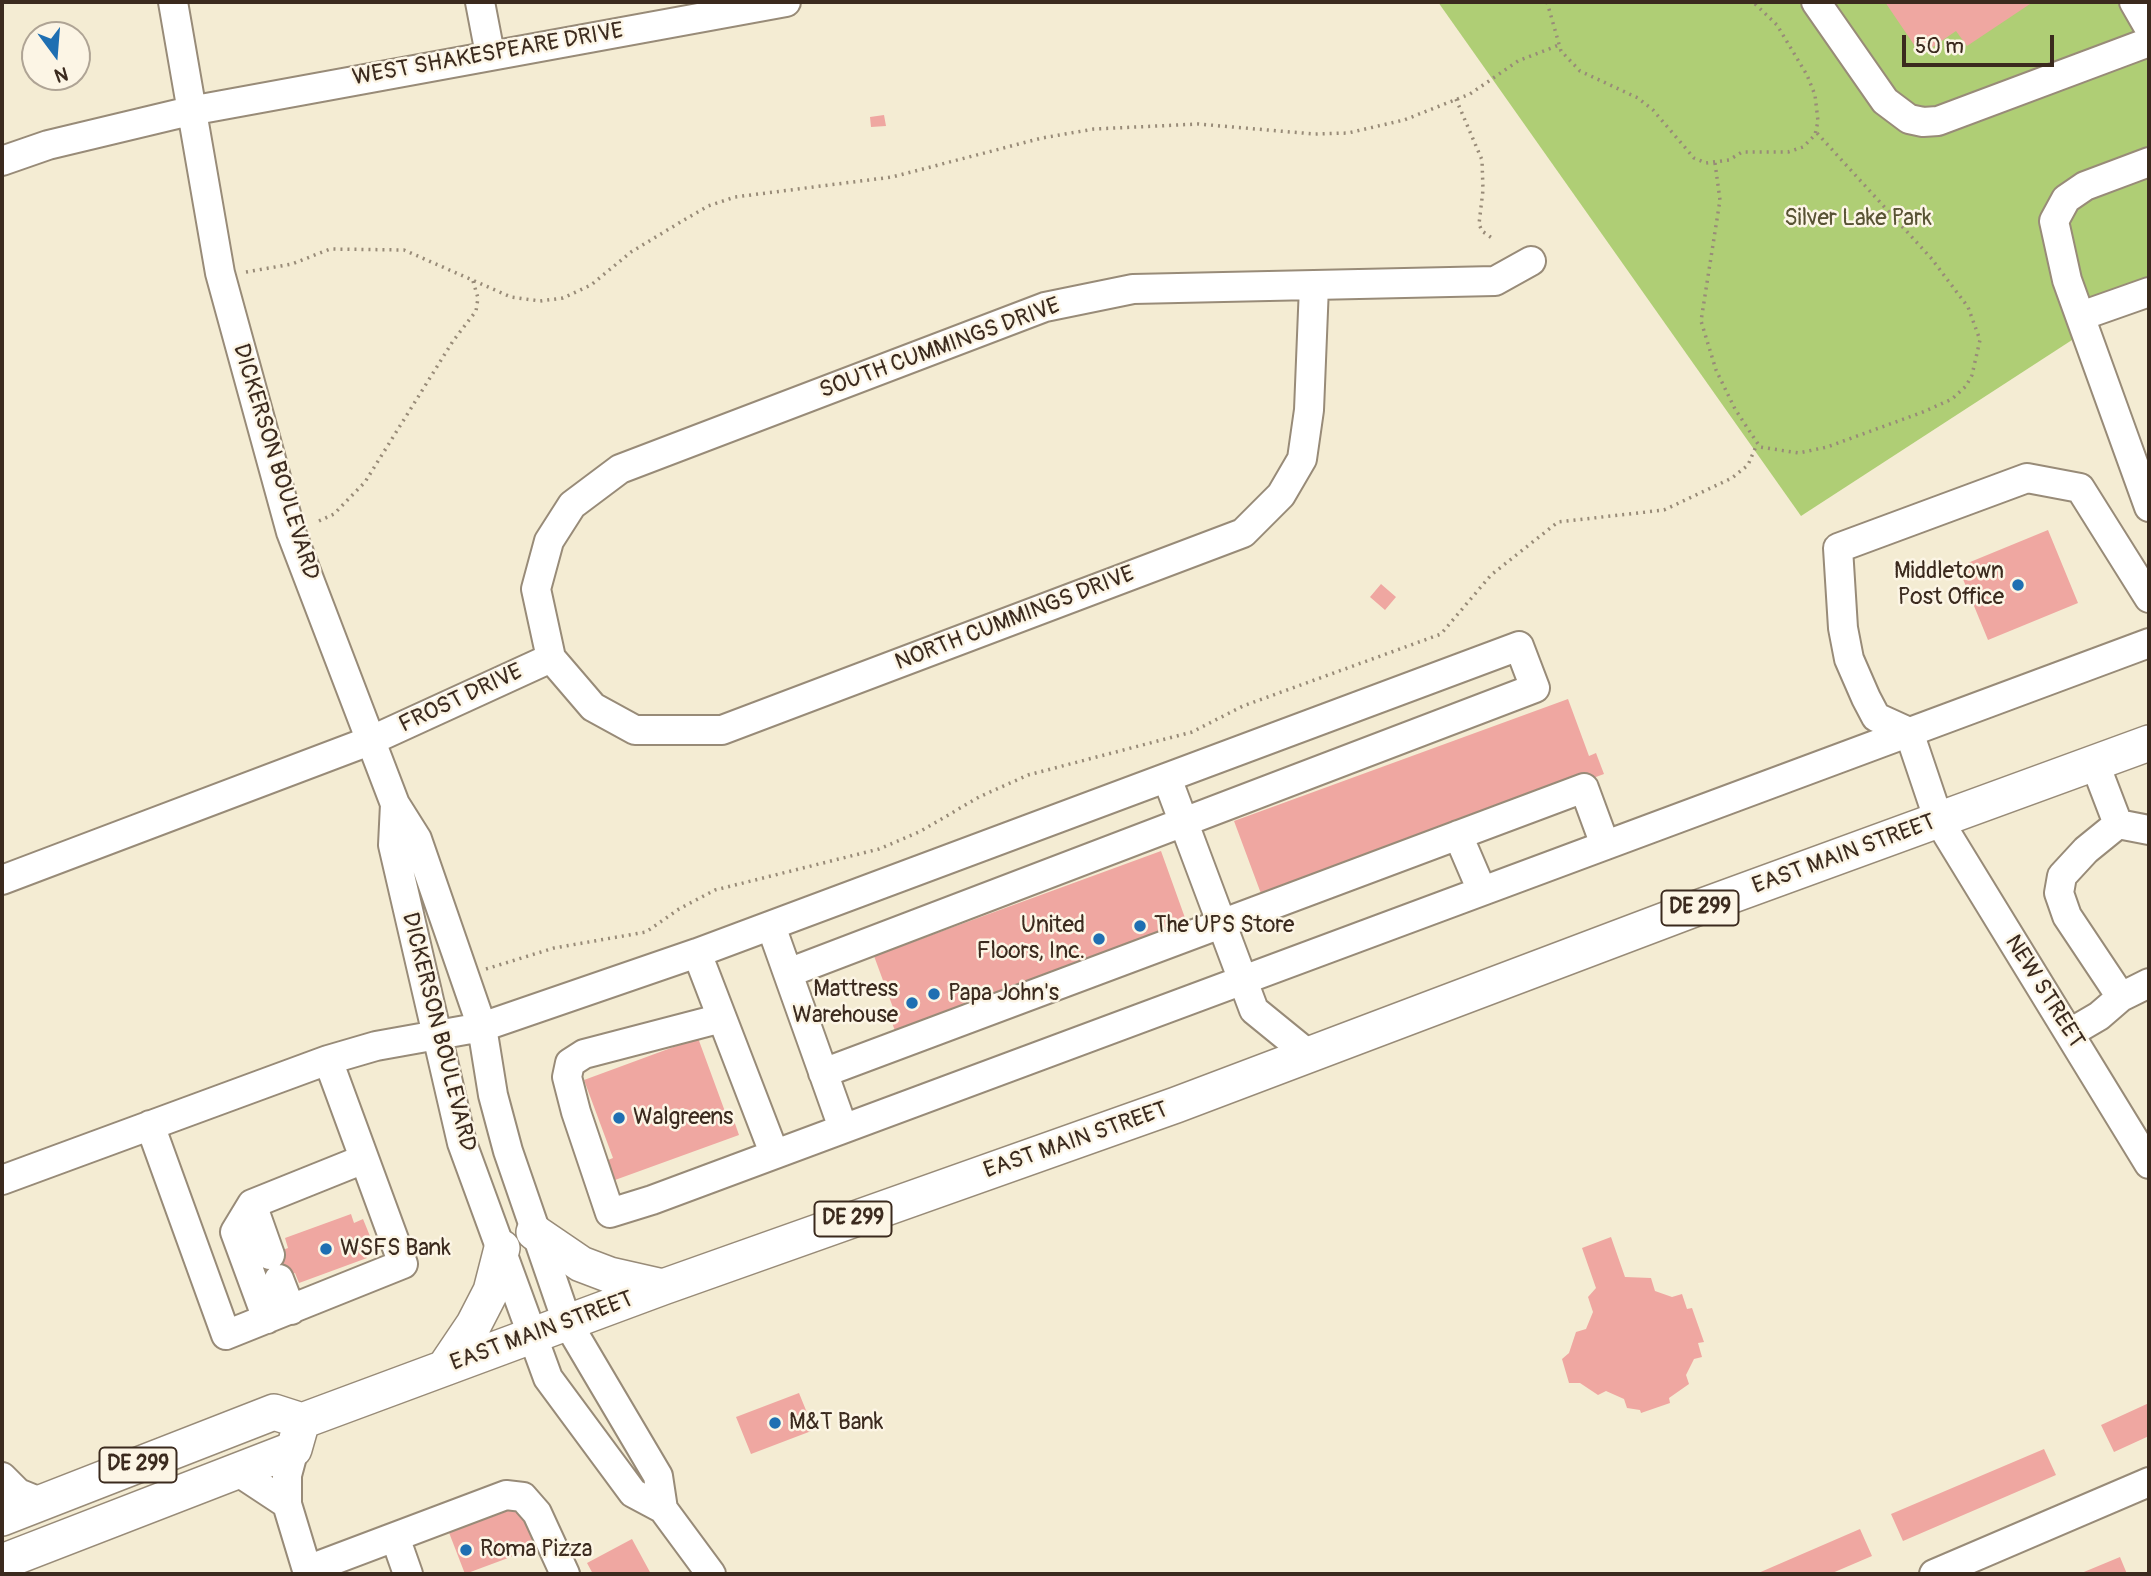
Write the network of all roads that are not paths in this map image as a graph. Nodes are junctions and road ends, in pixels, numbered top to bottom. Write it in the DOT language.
graph roads {
  1 [pos="173,2"];
  2 [pos="480,2"];
  3 [pos="784,2"];
  4 [pos="1816,2"];
  5 [pos="2134,2"];
  6 [pos="2149,28"];
  7 [pos="2149,42"];
  8 [pos="489,54"];
  9 [pos="190,111"];
  10 [pos="2,161"];
  11 [pos="2149,162"];
  12 [pos="1531,261"];
  13 [pos="1314,286"];
  14 [pos="2149,292"];
  15 [pos="2081,316"];
  16 [pos="2138,441"];
  17 [pos="2149,507"];
  18 [pos="2149,598"];
  19 [pos="2149,643"];
  20 [pos="551,658"];
  21 [pos="1909,732"];
  22 [pos="372,740"];
  23 [pos="2149,743"];
  24 [pos="2095,764"];
  25 [pos="1167,778"];
  26 [pos="395,804"];
  27 [pos="1939,821"];
  28 [pos="1183,822"];
  29 [pos="2118,824"];
  30 [pos="2149,830"];
  31 [pos="1458,835"];
  32 [pos="1605,845"];
  33 [pos="2,880"];
  34 [pos="1482,891"];
  35 [pos="1220,924"];
  36 [pos="771,926"];
  37 [pos="697,953"];
  38 [pos="788,973"];
  39 [pos="1241,980"];
  40 [pos="2149,983"];
  41 [pos="2121,997"];
  42 [pos="722,1017"];
  43 [pos="482,1027"];
  44 [pos="2070,1033"];
  45 [pos="439,1035"];
  46 [pos="1308,1054"];
  47 [pos="328,1060"];
  48 [pos="823,1073"];
  49 [pos="150,1125"];
  50 [pos="843,1128"];
  51 [pos="774,1153"];
  52 [pos="364,1159"];
  53 [pos="2149,1164"];
  54 [pos="2,1180"];
  55 [pos="252,1204"];
  56 [pos="534,1233"];
  57 [pos="502,1248"];
  58 [pos="663,1287"];
  59 [pos="279,1315"];
  60 [pos="568,1322"];
  61 [pos="531,1335"];
  62 [pos="446,1367"];
  63 [pos="298,1435"];
  64 [pos="237,1471"];
  65 [pos="2,1477"];
  66 [pos="2149,1482"];
  67 [pos="40,1502"];
  68 [pos="287,1504"];
  69 [pos="663,1509"];
  70 [pos="2,1518"];
  71 [pos="395,1537"];
  72 [pos="2,1562"];
  73 [pos="308,1572"];
  74 [pos="557,1572"];
  75 [pos="408,1574"];
  76 [pos="711,1574"];
  77 [pos="1934,1574"];
  1 -- 9 [label="street, DICKERSON BOULEVARD"];
  2 -- 8 [label="street"];
  3 -- 8 [label="street, WEST SHAKESPEARE DRIVE"];
  4 -- 7 [label="street"];
  5 -- 6 [label="street"];
  8 -- 9 [label="street, WEST SHAKESPEARE DRIVE"];
  9 -- 10 [label="street, WEST SHAKESPEARE DRIVE"];
  9 -- 22 [label="street, DICKERSON BOULEVARD"];
  11 -- 15 [label="street"];
  12 -- 13 [label="street, SOUTH CUMMINGS DRIVE"];
  13 -- 20 [label="street, SOUTH CUMMINGS DRIVE"];
  13 -- 20 [label="street, NORTH CUMMINGS DRIVE"];
  14 -- 15 [label="street"];
  15 -- 16 [label="street"];
  16 -- 17 [label="street"];
  18 -- 21 [label="street"];
  19 -- 21 [label="street"];
  20 -- 22 [label="street, FROST DRIVE"];
  21 -- 27 [label="street, NEW STREET"];
  21 -- 32 [label="street"];
  22 -- 26 [label="street, DICKERSON BOULEVARD"];
  22 -- 33 [label="street, FROST DRIVE"];
  23 -- 24 [label="main road, EAST MAIN STREET / DE 299"];
  24 -- 27 [label="main road, EAST MAIN STREET / DE 299"];
  24 -- 29 [label="street"];
  25 -- 28 [label="street"];
  25 -- 28 [label="street"];
  25 -- 36 [label="street"];
  26 -- 43 [label="street, DICKERSON BOULEVARD"];
  26 -- 45 [label="street, DICKERSON BOULEVARD"];
  27 -- 44 [label="street, NEW STREET"];
  27 -- 46 [label="main road, EAST MAIN STREET / DE 299"];
  28 -- 35 [label="street"];
  28 -- 38 [label="street"];
  29 -- 30 [label="street"];
  29 -- 41 [label="street"];
  31 -- 32 [label="street"];
  31 -- 34 [label="street"];
  31 -- 35 [label="street"];
  32 -- 34 [label="street"];
  34 -- 39 [label="street"];
  35 -- 39 [label="street"];
  35 -- 48 [label="street"];
  36 -- 37 [label="street"];
  36 -- 38 [label="street"];
  37 -- 42 [label="street"];
  37 -- 43 [label="street"];
  38 -- 48 [label="street"];
  39 -- 46 [label="street"];
  39 -- 50 [label="street"];
  40 -- 41 [label="street"];
  41 -- 44 [label="street"];
  42 -- 51 [label="street"];
  42 -- 51 [label="street"];
  43 -- 45 [label="street"];
  43 -- 56 [label="street, DICKERSON BOULEVARD"];
  44 -- 53 [label="street, NEW STREET"];
  45 -- 47 [label="street"];
  45 -- 57 [label="street, DICKERSON BOULEVARD"];
  46 -- 58 [label="main road, EAST MAIN STREET / DE 299"];
  47 -- 49 [label="street"];
  47 -- 52 [label="street"];
  48 -- 50 [label="street"];
  49 -- 54 [label="street"];
  49 -- 59 [label="street"];
  50 -- 51 [label="street"];
  52 -- 55 [label="street"];
  52 -- 59 [label="street"];
  55 -- 59 [label="street"];
  55 -- 59 [label="street"];
  56 -- 58 [label="main road"];
  56 -- 60 [label="street, DICKERSON BOULEVARD"];
  57 -- 61 [label="street, DICKERSON BOULEVARD"];
  57 -- 62 [label="main road"];
  58 -- 60 [label="main road, EAST MAIN STREET / DE 299"];
  60 -- 61 [label="main road, EAST MAIN STREET / DE 299"];
  60 -- 69 [label="street, DICKERSON BOULEVARD"];
  61 -- 62 [label="main road, EAST MAIN STREET / DE 299"];
  61 -- 69 [label="street, DICKERSON BOULEVARD"];
  62 -- 63 [label="main road, EAST MAIN STREET / DE 299"];
  63 -- 64 [label="main road, DE 299"];
  63 -- 67 [label="main road, DE 299"];
  63 -- 68 [label="street"];
  64 -- 68 [label="street"];
  64 -- 72 [label="main road, DE 299"];
  65 -- 67 [label="street"];
  66 -- 77 [label="street"];
  67 -- 70 [label="main road, DE 299"];
  68 -- 73 [label="street"];
  69 -- 76 [label="street"];
  71 -- 73 [label="street"];
  71 -- 74 [label="street"];
  71 -- 75 [label="street"];
}
